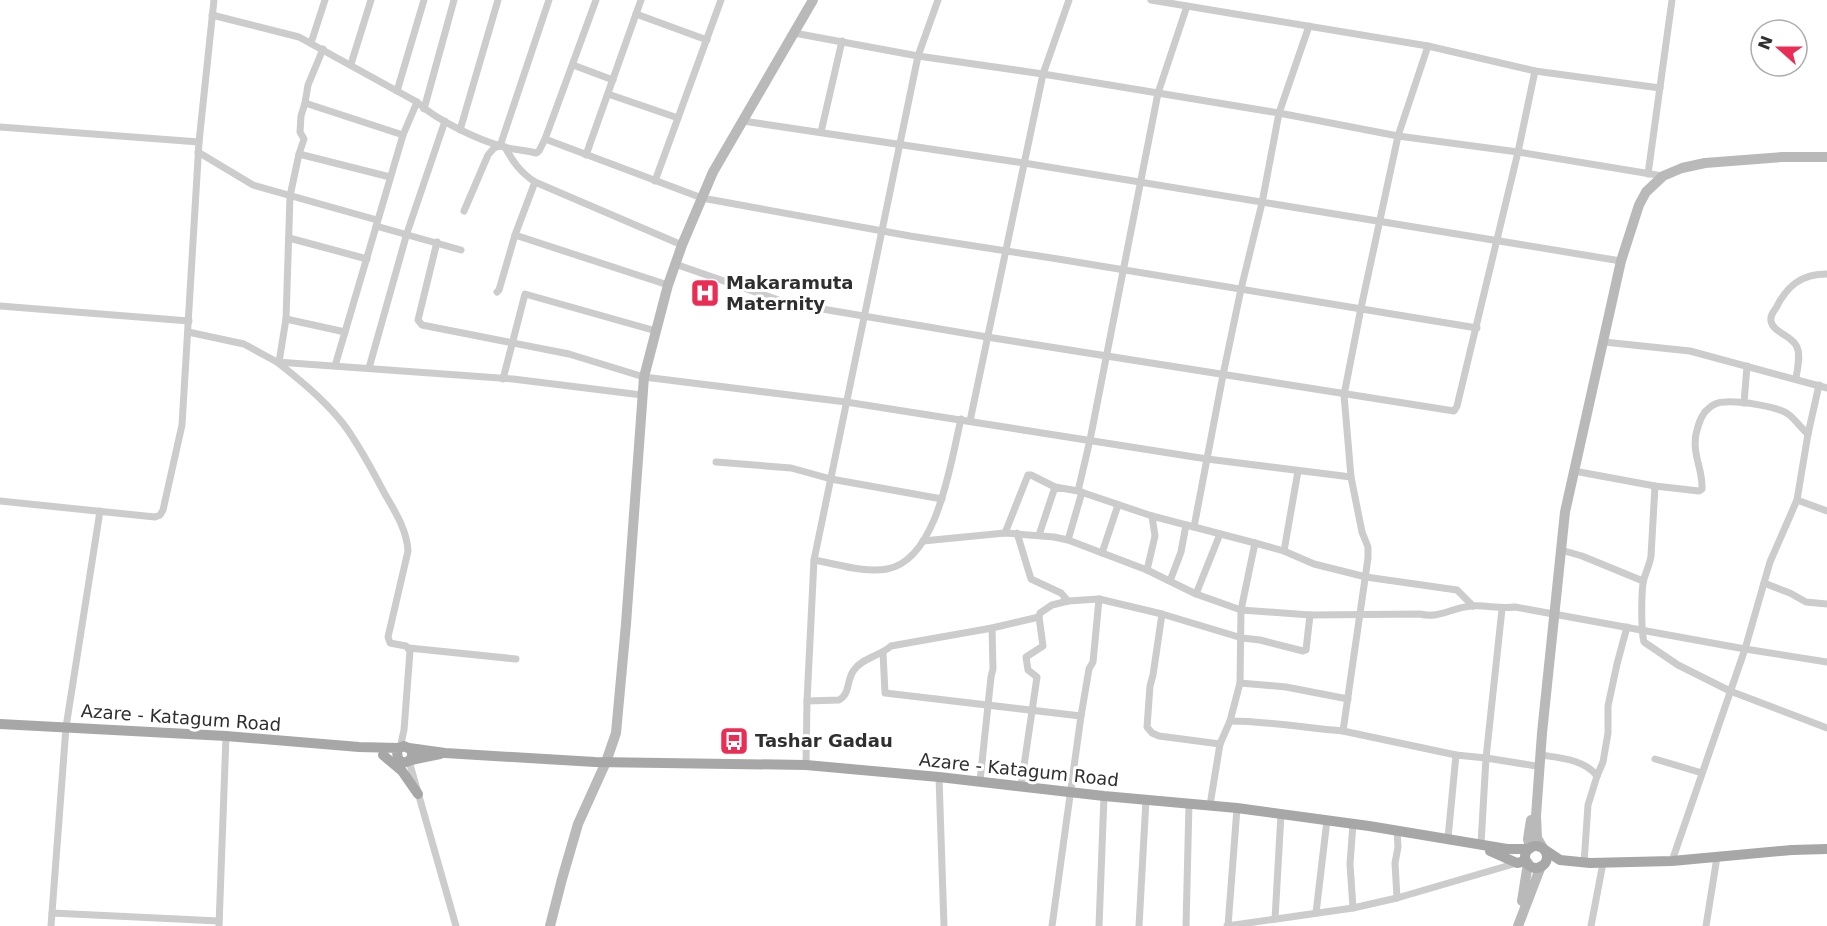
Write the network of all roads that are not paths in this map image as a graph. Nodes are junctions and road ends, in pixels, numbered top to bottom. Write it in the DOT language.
graph roads {
  1 [pos="214,0"];
  2 [pos="325,0"];
  3 [pos="371,0"];
  4 [pos="424,0"];
  5 [pos="454,0"];
  6 [pos="498,0"];
  7 [pos="549,0"];
  8 [pos="596,0"];
  9 [pos="641,0"];
  10 [pos="721,0"];
  11 [pos="813,0"];
  12 [pos="938,0"];
  13 [pos="1069,0"];
  14 [pos="1151,0"];
  15 [pos="1672,0"];
  16 [pos="1187,6"];
  17 [pos="636,14"];
  18 [pos="212,15"];
  19 [pos="1309,26"];
  20 [pos="794,33"];
  21 [pos="707,40"];
  22 [pos="842,41"];
  23 [pos="311,43"];
  24 [pos="1428,46"];
  25 [pos="323,50"];
  26 [pos="918,56"];
  27 [pos="351,64"];
  28 [pos="573,65"];
  29 [pos="1535,71"];
  30 [pos="1043,74"];
  31 [pos="613,80"];
  32 [pos="1660,88"];
  33 [pos="397,91"];
  34 [pos="1158,93"];
  35 [pos="608,94"];
  36 [pos="417,102"];
  37 [pos="305,103"];
  38 [pos="424,109"];
  39 [pos="1279,113"];
  40 [pos="678,118"];
  41 [pos="445,121"];
  42 [pos="743,121"];
  43 [pos="0,127"];
  44 [pos="460,130"];
  45 [pos="821,132"];
  46 [pos="403,135"];
  47 [pos="1398,136"];
  48 [pos="544,139"];
  49 [pos="199,142"];
  50 [pos="900,144"];
  51 [pos="503,147"];
  52 [pos="198,152"];
  53 [pos="1518,152"];
  54 [pos="299,154"];
  55 [pos="586,155"];
  56 [pos="1827,157"];
  57 [pos="1024,163"];
  58 [pos="1648,174"];
  59 [pos="1662,176"];
  60 [pos="390,177"];
  61 [pos="656,181"];
  62 [pos="535,182"];
  63 [pos="1141,182"];
  64 [pos="290,196"];
  65 [pos="702,198"];
  66 [pos="1262,203"];
  67 [pos="464,211"];
  68 [pos="1379,221"];
  69 [pos="376,223"];
  70 [pos="882,231"];
  71 [pos="407,233"];
  72 [pos="515,235"];
  73 [pos="289,238"];
  74 [pos="1497,241"];
  75 [pos="436,242"];
  76 [pos="682,245"];
  77 [pos="461,250"];
  78 [pos="1006,250"];
  79 [pos="367,258"];
  80 [pos="1622,261"];
  81 [pos="675,264"];
  82 [pos="1124,269"];
  83 [pos="1827,274"];
  84 [pos="668,285"];
  85 [pos="1241,289"];
  86 [pos="497,292"];
  87 [pos="0,306"];
  88 [pos="1361,308"];
  89 [pos="864,316"];
  90 [pos="286,319"];
  91 [pos="189,321"];
  92 [pos="1477,328"];
  93 [pos="656,331"];
  94 [pos="188,332"];
  95 [pos="345,332"];
  96 [pos="987,338"];
  97 [pos="1604,342"];
  98 [pos="513,343"];
  99 [pos="1106,357"];
  100 [pos="278,362"];
  101 [pos="335,366"];
  102 [pos="1747,366"];
  103 [pos="369,369"];
  104 [pos="1223,375"];
  105 [pos="644,377"];
  106 [pos="503,379"];
  107 [pos="1796,379"];
  108 [pos="1819,385"];
  109 [pos="1827,388"];
  110 [pos="642,394"];
  111 [pos="1344,394"];
  112 [pos="846,402"];
  113 [pos="1744,404"];
  114 [pos="961,419"];
  115 [pos="970,421"];
  116 [pos="1808,434"];
  117 [pos="1090,440"];
  118 [pos="1207,459"];
  119 [pos="716,462"];
  120 [pos="1299,471"];
  121 [pos="1574,471"];
  122 [pos="1352,477"];
  123 [pos="831,479"];
  124 [pos="1655,486"];
  125 [pos="1055,487"];
  126 [pos="1080,491"];
  127 [pos="942,499"];
  128 [pos="1797,500"];
  129 [pos="0,501"];
  130 [pos="1118,505"];
  131 [pos="100,512"];
  132 [pos="1827,512"];
  133 [pos="1152,516"];
  134 [pos="1186,525"];
  135 [pos="1194,527"];
  136 [pos="1005,532"];
  137 [pos="1017,533"];
  138 [pos="1220,534"];
  139 [pos="1039,535"];
  140 [pos="1068,540"];
  141 [pos="923,542"];
  142 [pos="1255,543"];
  143 [pos="1560,550"];
  144 [pos="1284,551"];
  145 [pos="1102,554"];
  146 [pos="814,560"];
  147 [pos="1146,570"];
  148 [pos="1365,577"];
  149 [pos="1170,581"];
  150 [pos="1643,581"];
  151 [pos="1764,584"];
  152 [pos="1196,594"];
  153 [pos="1099,599"];
  154 [pos="1068,601"];
  155 [pos="1827,604"];
  156 [pos="1473,606"];
  157 [pos="1502,609"];
  158 [pos="1241,610"];
  159 [pos="1162,614"];
  160 [pos="1553,614"];
  161 [pos="1310,615"];
  162 [pos="1360,615"];
  163 [pos="1039,617"];
  164 [pos="1628,627"];
  165 [pos="992,628"];
  166 [pos="1642,630"];
  167 [pos="1242,638"];
  168 [pos="409,648"];
  169 [pos="1745,649"];
  170 [pos="883,653"];
  171 [pos="516,659"];
  172 [pos="1827,662"];
  173 [pos="1240,683"];
  174 [pos="1730,691"];
  175 [pos="1348,699"];
  176 [pos="807,701"];
  177 [pos="989,705"];
  178 [pos="1032,710"];
  179 [pos="1081,716"];
  180 [pos="1230,721"];
  181 [pos="0,724"];
  182 [pos="66,727"];
  183 [pos="1827,728"];
  184 [pos="1343,731"];
  185 [pos="1542,733"];
  186 [pos="226,736"];
  187 [pos="1220,744"];
  188 [pos="359,747"];
  189 [pos="403,750"];
  190 [pos="445,753"];
  191 [pos="382,755"];
  192 [pos="1541,755"];
  193 [pos="1456,756"];
  194 [pos="1486,758"];
  195 [pos="1655,759"];
  196 [pos="410,760"];
  197 [pos="606,762"];
  198 [pos="806,765"];
  199 [pos="1536,766"];
  200 [pos="1702,773"];
  201 [pos="1597,776"];
  202 [pos="939,777"];
  203 [pos="980,781"];
  204 [pos="1021,786"];
  205 [pos="1070,792"];
  206 [pos="418,794"];
  207 [pos="1104,796"];
  208 [pos="1146,800"];
  209 [pos="1189,803"];
  210 [pos="1210,805"];
  211 [pos="1237,808"];
  212 [pos="1281,814"];
  213 [pos="1326,820"];
  214 [pos="1353,824"];
  215 [pos="1397,831"];
  216 [pos="1446,838"];
  217 [pos="1481,844"];
  218 [pos="1530,848"];
  219 [pos="1544,849"];
  220 [pos="1827,849"];
  221 [pos="1718,857"];
  222 [pos="1672,861"];
  223 [pos="1524,862"];
  224 [pos="1584,863"];
  225 [pos="1602,863"];
  226 [pos="1542,865"];
  227 [pos="1398,898"];
  228 [pos="1353,908"];
  229 [pos="52,913"];
  230 [pos="1316,913"];
  231 [pos="1275,919"];
  232 [pos="219,923"];
  233 [pos="51,926"];
  234 [pos="456,926"];
  235 [pos="550,926"];
  236 [pos="944,926"];
  237 [pos="1052,926"];
  238 [pos="1099,926"];
  239 [pos="1139,926"];
  240 [pos="1186,926"];
  241 [pos="1227,926"];
  242 [pos="1518,926"];
  243 [pos="1591,926"];
  244 [pos="1706,926"];
  1 -- 18 [label="street"];
  2 -- 23 [label="street"];
  3 -- 27 [label="street"];
  4 -- 33 [label="street"];
  5 -- 38 [label="street"];
  6 -- 44 [label="street"];
  7 -- 51 [label="street"];
  8 -- 28 [label="street"];
  9 -- 17 [label="street"];
  10 -- 21 [label="street"];
  11 -- 20 [label="street"];
  12 -- 26 [label="street"];
  13 -- 30 [label="street"];
  14 -- 16 [label="street"];
  15 -- 32 [label="street"];
  16 -- 19 [label="street"];
  16 -- 34 [label="street"];
  17 -- 21 [label="street"];
  17 -- 31 [label="street"];
  18 -- 23 [label="street"];
  18 -- 49 [label="street"];
  19 -- 24 [label="street"];
  19 -- 39 [label="street"];
  20 -- 22 [label="street"];
  20 -- 42 [label="street"];
  21 -- 40 [label="street"];
  22 -- 26 [label="street"];
  22 -- 45 [label="street"];
  23 -- 25 [label="street"];
  24 -- 29 [label="street"];
  24 -- 47 [label="street"];
  25 -- 27 [label="street"];
  25 -- 37 [label="street"];
  26 -- 30 [label="street"];
  26 -- 50 [label="street"];
  27 -- 33 [label="street"];
  28 -- 31 [label="street"];
  28 -- 48 [label="street"];
  29 -- 32 [label="street"];
  29 -- 53 [label="street"];
  30 -- 34 [label="street"];
  30 -- 57 [label="street"];
  31 -- 35 [label="street"];
  32 -- 58 [label="street"];
  33 -- 36 [label="street"];
  34 -- 39 [label="street"];
  34 -- 63 [label="street"];
  35 -- 40 [label="street"];
  35 -- 55 [label="street"];
  36 -- 38 [label="street"];
  36 -- 46 [label="street"];
  37 -- 46 [label="street"];
  37 -- 54 [label="street"];
  38 -- 41 [label="street"];
  39 -- 47 [label="street"];
  39 -- 66 [label="street"];
  40 -- 61 [label="street"];
  41 -- 44 [label="street"];
  41 -- 71 [label="street"];
  42 -- 45 [label="street"];
  42 -- 65 [label="street"];
  43 -- 49 [label="street"];
  44 -- 51 [label="street"];
  45 -- 50 [label="street"];
  46 -- 60 [label="street"];
  47 -- 53 [label="street"];
  47 -- 68 [label="street"];
  48 -- 51 [label="street"];
  48 -- 55 [label="street"];
  49 -- 52 [label="street"];
  50 -- 57 [label="street"];
  50 -- 70 [label="street"];
  51 -- 62 [label="street"];
  51 -- 67 [label="street"];
  52 -- 64 [label="street"];
  52 -- 91 [label="street"];
  53 -- 58 [label="street"];
  53 -- 74 [label="street"];
  54 -- 60 [label="street"];
  54 -- 64 [label="street"];
  55 -- 61 [label="street"];
  56 -- 59 [label="street"];
  57 -- 63 [label="street"];
  57 -- 78 [label="street"];
  58 -- 59 [label="street"];
  59 -- 80 [label="street"];
  60 -- 69 [label="street"];
  61 -- 65 [label="street"];
  62 -- 72 [label="street"];
  62 -- 76 [label="street"];
  63 -- 66 [label="street"];
  63 -- 82 [label="street"];
  64 -- 69 [label="street"];
  64 -- 73 [label="street"];
  65 -- 70 [label="street"];
  65 -- 76 [label="street"];
  66 -- 68 [label="street"];
  66 -- 85 [label="street"];
  68 -- 74 [label="street"];
  68 -- 88 [label="street"];
  69 -- 71 [label="street"];
  69 -- 79 [label="street"];
  70 -- 78 [label="street"];
  70 -- 89 [label="street"];
  71 -- 75 [label="street"];
  71 -- 103 [label="street"];
  72 -- 84 [label="street"];
  72 -- 86 [label="street"];
  73 -- 79 [label="street"];
  73 -- 90 [label="street"];
  74 -- 80 [label="street"];
  74 -- 92 [label="street"];
  75 -- 77 [label="street"];
  75 -- 98 [label="street"];
  76 -- 81 [label="street"];
  78 -- 82 [label="street"];
  78 -- 96 [label="street"];
  79 -- 95 [label="street"];
  80 -- 97 [label="street"];
  81 -- 84 [label="street"];
  81 -- 89 [label="street"];
  82 -- 85 [label="street"];
  82 -- 99 [label="street"];
  83 -- 107 [label="street"];
  84 -- 93 [label="street"];
  85 -- 88 [label="street"];
  85 -- 104 [label="street"];
  87 -- 91 [label="street"];
  88 -- 92 [label="street"];
  88 -- 111 [label="street"];
  89 -- 96 [label="street"];
  89 -- 112 [label="street"];
  90 -- 95 [label="street"];
  90 -- 100 [label="street"];
  91 -- 94 [label="street"];
  92 -- 111 [label="street"];
  93 -- 98 [label="street"];
  93 -- 105 [label="street"];
  94 -- 100 [label="street"];
  94 -- 131 [label="street"];
  95 -- 101 [label="street"];
  96 -- 99 [label="street"];
  96 -- 115 [label="street"];
  97 -- 102 [label="street"];
  97 -- 121 [label="street"];
  98 -- 105 [label="street"];
  98 -- 106 [label="street"];
  99 -- 104 [label="street"];
  99 -- 117 [label="street"];
  100 -- 101 [label="street"];
  100 -- 168 [label="street"];
  101 -- 103 [label="street"];
  102 -- 107 [label="street"];
  102 -- 113 [label="street"];
  103 -- 106 [label="street"];
  104 -- 111 [label="street"];
  104 -- 118 [label="street"];
  105 -- 110 [label="street"];
  105 -- 112 [label="street"];
  106 -- 110 [label="street"];
  107 -- 108 [label="street"];
  108 -- 109 [label="street"];
  108 -- 116 [label="street"];
  110 -- 197 [label="street"];
  111 -- 122 [label="street"];
  112 -- 114 [label="street"];
  112 -- 123 [label="street"];
  113 -- 116 [label="street"];
  113 -- 124 [label="street"];
  114 -- 115 [label="street"];
  114 -- 127 [label="street"];
  115 -- 117 [label="street"];
  116 -- 128 [label="street"];
  117 -- 118 [label="street"];
  117 -- 126 [label="street"];
  118 -- 120 [label="street"];
  118 -- 135 [label="street"];
  119 -- 123 [label="street"];
  120 -- 122 [label="street"];
  120 -- 144 [label="street"];
  121 -- 124 [label="street"];
  121 -- 143 [label="street"];
  122 -- 148 [label="street"];
  123 -- 127 [label="street"];
  123 -- 146 [label="street"];
  124 -- 150 [label="street"];
  125 -- 126 [label="street"];
  125 -- 136 [label="street"];
  125 -- 139 [label="street"];
  126 -- 130 [label="street"];
  126 -- 140 [label="street"];
  127 -- 141 [label="street"];
  128 -- 132 [label="street"];
  128 -- 151 [label="street"];
  129 -- 131 [label="street"];
  130 -- 133 [label="street"];
  130 -- 145 [label="street"];
  131 -- 182 [label="street"];
  133 -- 134 [label="street"];
  133 -- 147 [label="street"];
  134 -- 135 [label="street"];
  134 -- 149 [label="street"];
  135 -- 138 [label="street"];
  136 -- 137 [label="street"];
  136 -- 141 [label="street"];
  137 -- 139 [label="street"];
  137 -- 154 [label="street"];
  138 -- 142 [label="street"];
  138 -- 152 [label="street"];
  139 -- 140 [label="street"];
  140 -- 145 [label="street"];
  141 -- 146 [label="street"];
  142 -- 144 [label="street"];
  142 -- 158 [label="street"];
  143 -- 150 [label="street"];
  143 -- 160 [label="street"];
  144 -- 148 [label="street"];
  145 -- 147 [label="street"];
  146 -- 176 [label="street"];
  147 -- 149 [label="street"];
  148 -- 156 [label="street"];
  148 -- 162 [label="street"];
  149 -- 152 [label="street"];
  150 -- 166 [label="street"];
  151 -- 155 [label="street"];
  151 -- 169 [label="street"];
  152 -- 158 [label="street"];
  153 -- 154 [label="street"];
  153 -- 159 [label="street"];
  153 -- 179 [label="street"];
  154 -- 163 [label="street"];
  156 -- 157 [label="street"];
  156 -- 162 [label="street"];
  157 -- 160 [label="street"];
  157 -- 194 [label="street"];
  158 -- 161 [label="street"];
  158 -- 167 [label="street"];
  159 -- 167 [label="street"];
  159 -- 187 [label="street"];
  160 -- 164 [label="street"];
  160 -- 185 [label="street"];
  161 -- 162 [label="street"];
  161 -- 167 [label="street"];
  162 -- 175 [label="street"];
  163 -- 165 [label="street"];
  163 -- 178 [label="street"];
  164 -- 166 [label="street"];
  164 -- 201 [label="street"];
  165 -- 170 [label="street"];
  165 -- 177 [label="street"];
  166 -- 169 [label="street"];
  166 -- 174 [label="street"];
  167 -- 173 [label="street"];
  168 -- 171 [label="street"];
  168 -- 189 [label="street"];
  169 -- 172 [label="street"];
  169 -- 174 [label="street"];
  170 -- 176 [label="street"];
  170 -- 177 [label="street"];
  173 -- 175 [label="street"];
  173 -- 180 [label="street"];
  174 -- 183 [label="street"];
  174 -- 200 [label="street"];
  175 -- 184 [label="street"];
  176 -- 198 [label="street"];
  177 -- 178 [label="street"];
  177 -- 203 [label="street"];
  178 -- 179 [label="street"];
  178 -- 204 [label="street"];
  179 -- 205 [label="street"];
  180 -- 184 [label="street"];
  180 -- 187 [label="street"];
  181 -- 182 [label="main road, Azare - Katagum Road"];
  182 -- 186 [label="main road, Azare - Katagum Road"];
  182 -- 229 [label="street"];
  184 -- 193 [label="street"];
  185 -- 192 [label="street"];
  185 -- 199 [label="street"];
  186 -- 188 [label="main road, Azare - Katagum Road"];
  186 -- 232 [label="street"];
  187 -- 210 [label="street"];
  188 -- 189 [label="main road, Azare - Katagum Road"];
  188 -- 191 [label="main road, Azare - Katagum Road"];
  189 -- 190 [label="main road, Azare - Katagum Road"];
  189 -- 191 [label="main road, Azare - Katagum Road"];
  189 -- 196 [label="main road, Azare - Katagum Road"];
  190 -- 196 [label="main road, Azare - Katagum Road"];
  190 -- 197 [label="main road, Azare - Katagum Road"];
  191 -- 206 [label="main road"];
  192 -- 201 [label="street"];
  192 -- 219 [label="street"];
  193 -- 194 [label="street"];
  193 -- 216 [label="street"];
  194 -- 199 [label="street"];
  194 -- 217 [label="street"];
  195 -- 200 [label="street"];
  196 -- 206 [label="street"];
  197 -- 198 [label="main road, Azare - Katagum Road"];
  197 -- 235 [label="street"];
  198 -- 202 [label="main road, Azare - Katagum Road"];
  199 -- 218 [label="street"];
  200 -- 222 [label="street"];
  201 -- 224 [label="street"];
  202 -- 203 [label="main road, Azare - Katagum Road"];
  202 -- 236 [label="street"];
  203 -- 204 [label="main road, Azare - Katagum Road"];
  204 -- 205 [label="main road, Azare - Katagum Road"];
  205 -- 207 [label="main road, Azare - Katagum Road"];
  205 -- 237 [label="street"];
  206 -- 234 [label="street"];
  207 -- 208 [label="main road, Azare - Katagum Road"];
  207 -- 238 [label="street"];
  208 -- 209 [label="main road, Azare - Katagum Road"];
  208 -- 239 [label="street"];
  209 -- 210 [label="main road, Azare - Katagum Road"];
  209 -- 240 [label="street"];
  210 -- 211 [label="main road, Azare - Katagum Road"];
  211 -- 212 [label="main road, Azare - Katagum Road"];
  211 -- 241 [label="street"];
  212 -- 213 [label="main road, Azare - Katagum Road"];
  212 -- 231 [label="street"];
  213 -- 214 [label="main road, Azare - Katagum Road"];
  213 -- 230 [label="street"];
  214 -- 215 [label="main road, Azare - Katagum Road"];
  214 -- 228 [label="street"];
  215 -- 216 [label="main road, Azare - Katagum Road"];
  215 -- 227 [label="street"];
  216 -- 217 [label="main road, Azare - Katagum Road"];
  216 -- 223 [label="main road, Azare - Katagum Road"];
  217 -- 218 [label="main road, Azare - Katagum Road"];
  218 -- 219 [label="main road, Azare - Katagum Road"];
  218 -- 223 [label="main road"];
  219 -- 224 [label="main road, Azare - Katagum Road"];
  219 -- 226 [label="main road"];
  220 -- 221 [label="main road, Azare - Katagum Road"];
  221 -- 222 [label="main road, Azare - Katagum Road"];
  221 -- 244 [label="street"];
  222 -- 225 [label="main road, Azare - Katagum Road"];
  223 -- 226 [label="main road, Azare - Katagum Road"];
  223 -- 227 [label="street"];
  223 -- 242 [label="street"];
  224 -- 225 [label="main road, Azare - Katagum Road"];
  225 -- 226 [label="main road, Azare - Katagum Road"];
  225 -- 243 [label="street"];
  226 -- 242 [label="street"];
  227 -- 228 [label="street"];
  228 -- 230 [label="street"];
  229 -- 232 [label="street"];
  229 -- 233 [label="street"];
  230 -- 231 [label="street"];
  231 -- 241 [label="street"];
}
